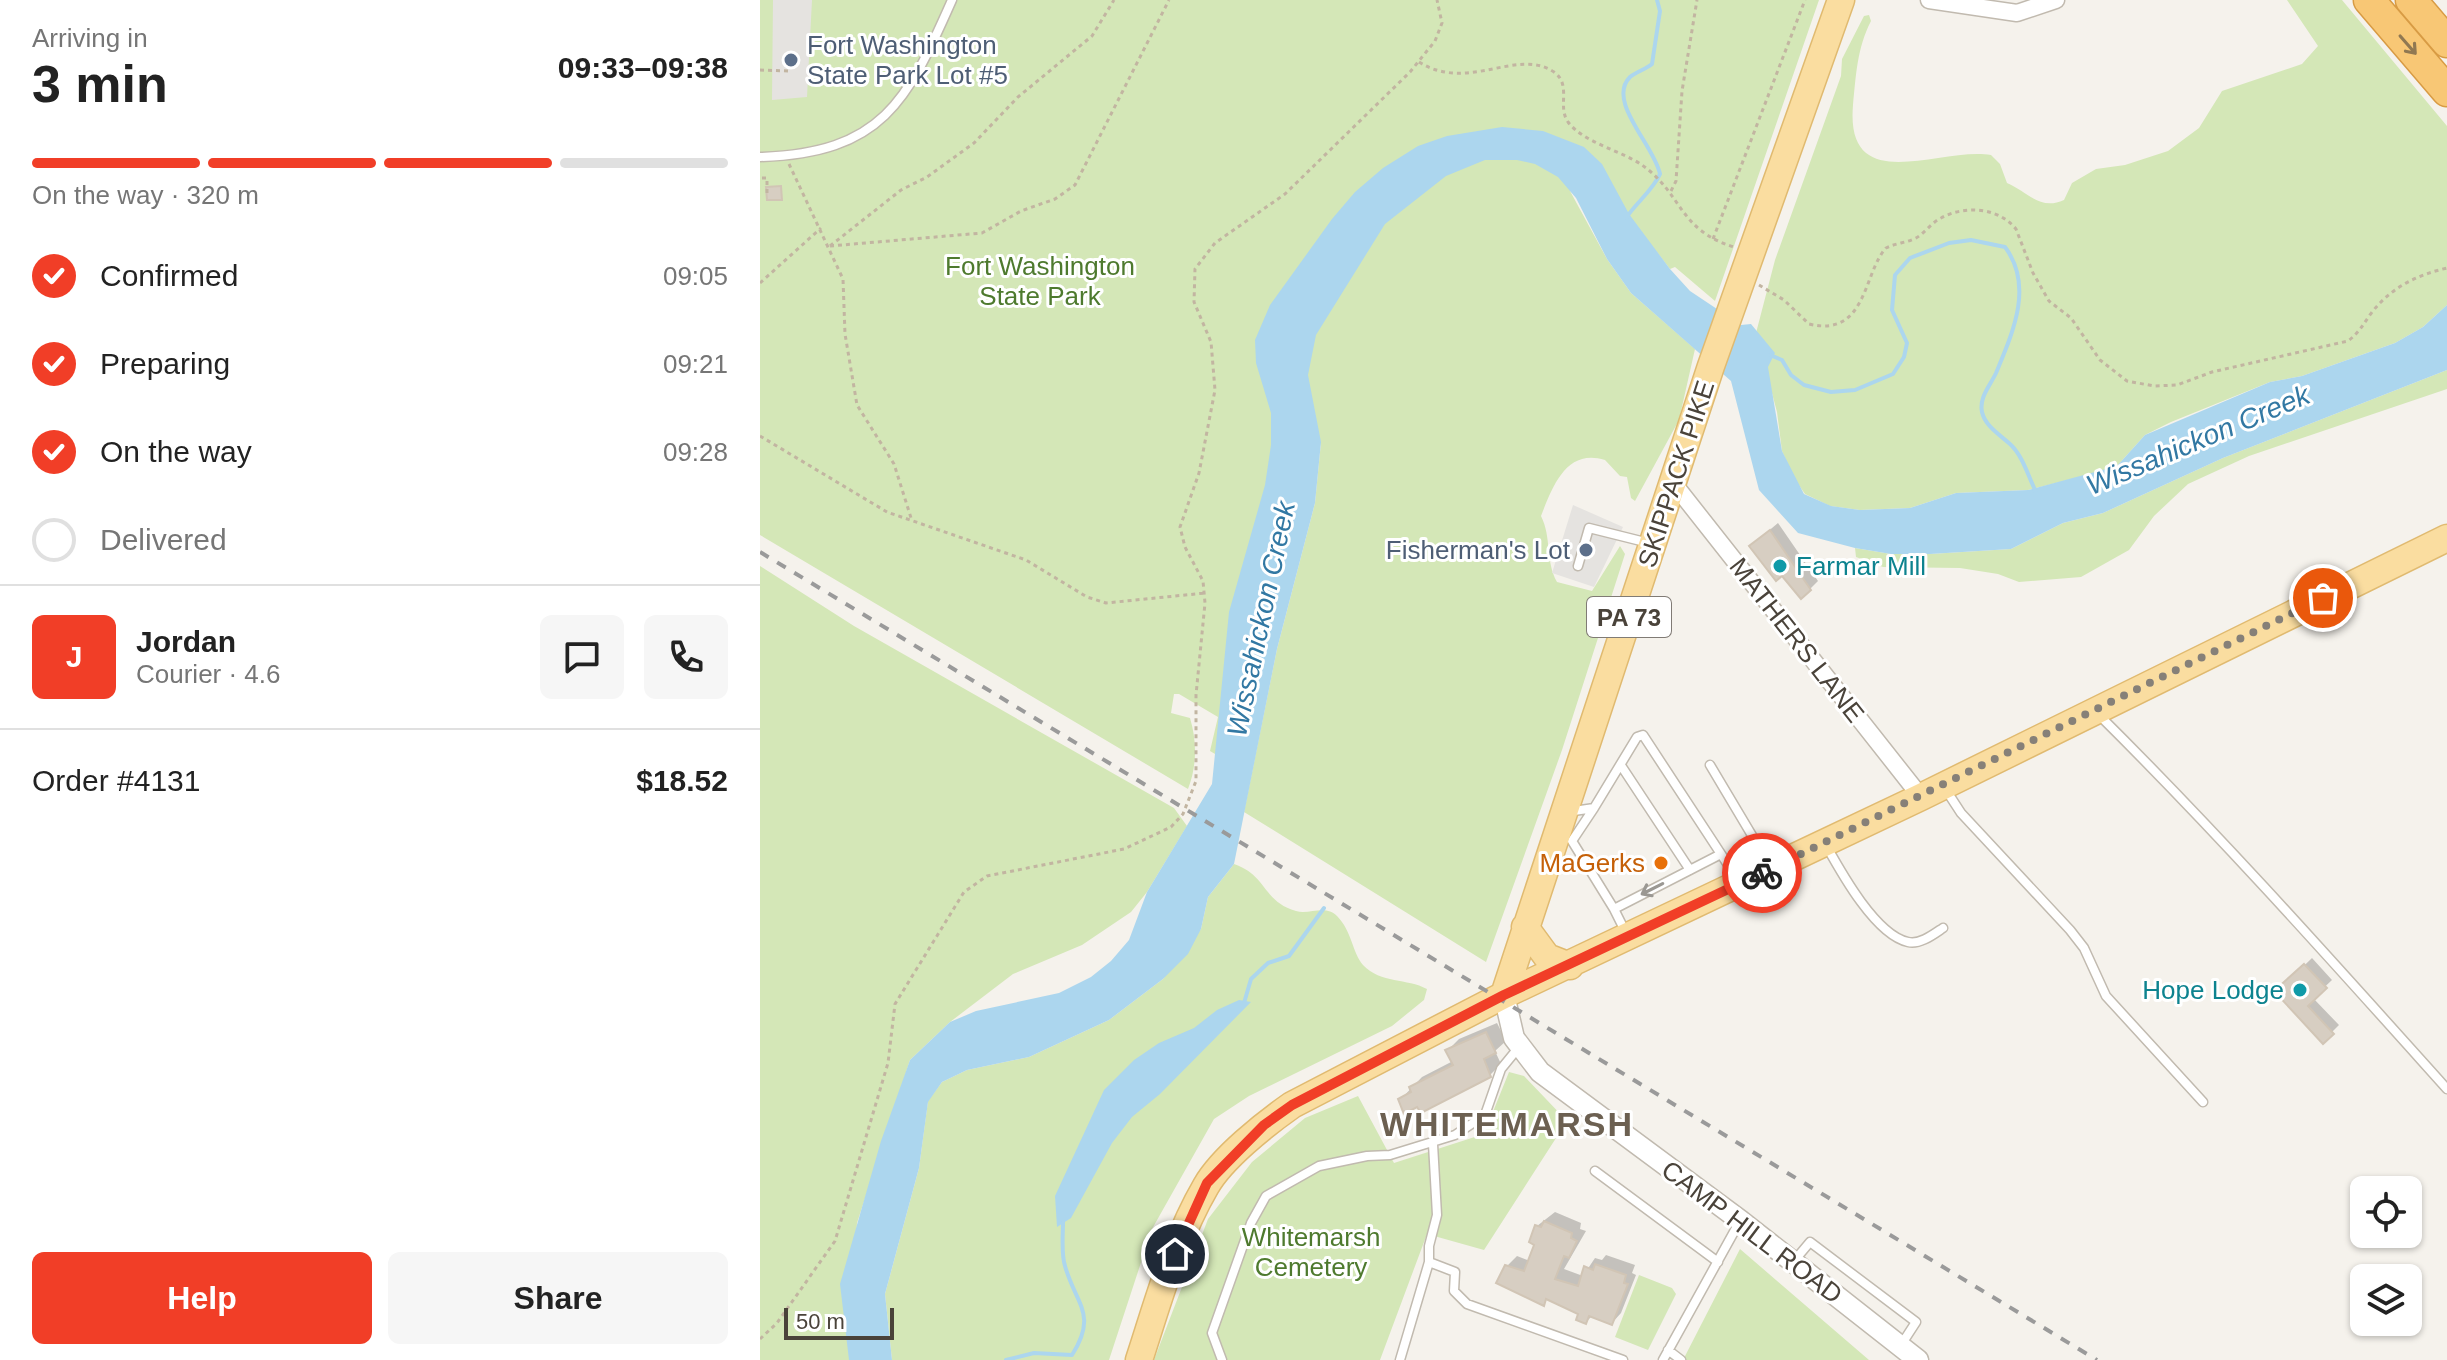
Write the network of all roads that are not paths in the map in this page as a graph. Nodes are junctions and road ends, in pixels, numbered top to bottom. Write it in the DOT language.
graph roads {
  1 [pos="952,0"];
  2 [pos="1841,0"];
  3 [pos="1929,0"];
  4 [pos="2056,0"];
  5 [pos="2369,0"];
  6 [pos="2411,0"];
  7 [pos="2447,42"];
  8 [pos="2447,91"];
  9 [pos="760,157"];
  10 [pos="1674,484"];
  11 [pos="2447,538"];
  12 [pos="1654,544"];
  13 [pos="1578,566"];
  14 [pos="2095,711"];
  15 [pos="1710,765"];
  16 [pos="1622,767"];
  17 [pos="1932,791"];
  18 [pos="1594,808"];
  19 [pos="1563,813"];
  20 [pos="1825,843"];
  21 [pos="1721,854"];
  22 [pos="1772,869"];
  23 [pos="1690,870"];
  24 [pos="1740,884"];
  25 [pos="1614,909"];
  26 [pos="1525,927"];
  27 [pos="1943,928"];
  28 [pos="1629,937"];
  29 [pos="1570,966"];
  30 [pos="1504,995"];
  31 [pos="1520,1047"];
  32 [pos="2447,1089"];
  33 [pos="2203,1102"];
  34 [pos="1433,1144"];
  35 [pos="1595,1171"];
  36 [pos="1741,1221"];
  37 [pos="1429,1262"];
  38 [pos="1718,1262"];
  39 [pos="1793,1262"];
  40 [pos="1900,1346"];
  41 [pos="1668,1350"];
  42 [pos="1139,1360"];
  43 [pos="1222,1360"];
  44 [pos="1400,1360"];
  45 [pos="1623,1360"];
  46 [pos="1663,1360"];
  47 [pos="1681,1360"];
  48 [pos="1918,1360"];
  1 -- 9 [label="lane"];
  2 -- 10 [label="main road, SKIPPACK PIKE / PA 73"];
  3 -- 4 [label="street"];
  5 -- 8 [label="highway, one-way"];
  6 -- 7 [label="highway"];
  10 -- 12 [label="main road, SKIPPACK PIKE / PA 73"];
  10 -- 17 [label="street, MATHERS LANE"];
  11 -- 14 [label="main road"];
  12 -- 13 [label="lane"];
  12 -- 19 [label="main road, SKIPPACK PIKE / PA 73"];
  14 -- 17 [label="main road"];
  14 -- 32 [label="lane"];
  15 -- 22 [label="lane"];
  16 -- 18 [label="lane"];
  16 -- 21 [label="lane"];
  16 -- 23 [label="lane"];
  17 -- 20 [label="main road"];
  17 -- 33 [label="lane"];
  18 -- 19 [label="lane"];
  18 -- 25 [label="lane"];
  19 -- 26 [label="main road, SKIPPACK PIKE / PA 73"];
  20 -- 22 [label="main road"];
  20 -- 27 [label="lane"];
  21 -- 23 [label="lane"];
  21 -- 24 [label="lane"];
  22 -- 24 [label="main road"];
  23 -- 25 [label="lane, one-way"];
  24 -- 28 [label="main road"];
  25 -- 28 [label="lane"];
  26 -- 29 [label="main road"];
  26 -- 30 [label="main road, SKIPPACK PIKE / PA 73"];
  28 -- 29 [label="main road"];
  29 -- 30 [label="main road"];
  30 -- 31 [label="street, CAMP HILL ROAD"];
  30 -- 42 [label="main road"];
  31 -- 34 [label="lane"];
  31 -- 36 [label="street, CAMP HILL ROAD"];
  34 -- 37 [label="lane"];
  34 -- 43 [label="lane"];
  35 -- 38 [label="lane"];
  36 -- 38 [label="lane"];
  36 -- 39 [label="street, CAMP HILL ROAD"];
  37 -- 44 [label="lane"];
  37 -- 45 [label="lane"];
  38 -- 41 [label="lane"];
  39 -- 40 [label="street, CAMP HILL ROAD"];
  39 -- 40 [label="lane"];
  40 -- 48 [label="street, CAMP HILL ROAD"];
  41 -- 46 [label="lane"];
  41 -- 47 [label="lane"];
}
